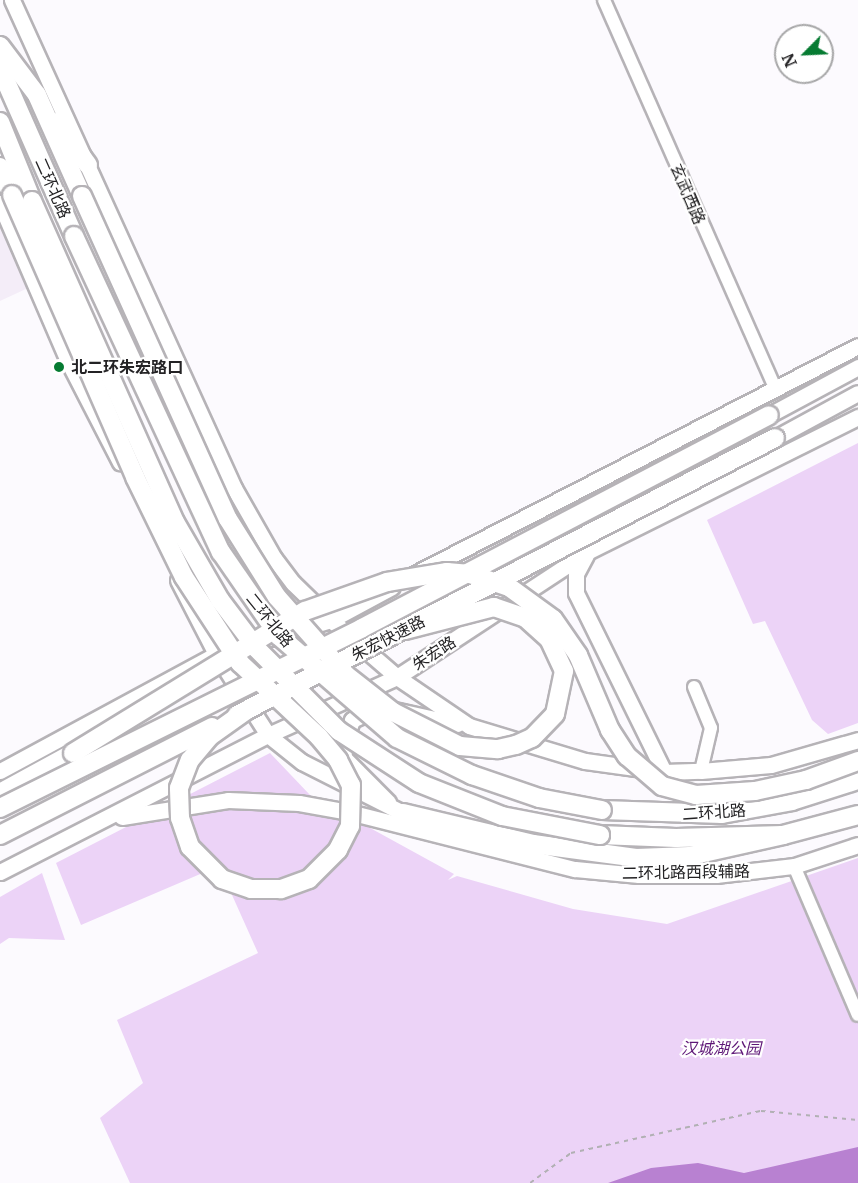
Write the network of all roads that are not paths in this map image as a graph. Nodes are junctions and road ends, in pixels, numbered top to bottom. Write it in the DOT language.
graph roads {
  1 [pos="12,0"];
  2 [pos="604,0"];
  3 [pos="0,46"];
  4 [pos="0,68"];
  5 [pos="37,94"];
  6 [pos="0,122"];
  7 [pos="88,165"];
  8 [pos="0,167"];
  9 [pos="6,199"];
  10 [pos="858,346"];
  11 [pos="858,367"];
  12 [pos="775,388"];
  13 [pos="858,393"];
  14 [pos="769,415"];
  15 [pos="858,417"];
  16 [pos="775,438"];
  17 [pos="587,552"];
  18 [pos="331,620"];
  19 [pos="405,630"];
  20 [pos="216,654"];
  21 [pos="397,677"];
  22 [pos="694,687"];
  23 [pos="247,710"];
  24 [pos="469,726"];
  25 [pos="268,735"];
  26 [pos="858,740"];
  27 [pos="858,761"];
  28 [pos="0,771"];
  29 [pos="701,771"];
  30 [pos="664,772"];
  31 [pos="858,780"];
  32 [pos="0,793"];
  33 [pos="0,808"];
  34 [pos="403,813"];
  35 [pos="858,815"];
  36 [pos="97,822"];
  37 [pos="478,832"];
  38 [pos="0,835"];
  39 [pos="783,835"];
  40 [pos="437,836"];
  41 [pos="858,845"];
  42 [pos="794,866"];
  43 [pos="0,872"];
  44 [pos="858,1015"];
  1 -- 7 [label="main road"];
  2 -- 12 [label="street, 玄武西路"];
  3 -- 5 [label="highway"];
  4 -- 31 [label="highway, 二环北路, bridge"];
  5 -- 7 [label="highway"];
  5 -- 19 [label="highway, bridge"];
  6 -- 39 [label="highway, 二环北路, bridge"];
  7 -- 18 [label="main road"];
  8 -- 9 [label="highway"];
  9 -- 20 [label="main road"];
  9 -- 23 [label="highway, bridge"];
  10 -- 12 [label="main road"];
  11 -- 14 [label="main road"];
  12 -- 18 [label="main road"];
  13 -- 16 [label="main road"];
  14 -- 33 [label="highway, 朱宏快速路, bridge"];
  15 -- 17 [label="main road, 朱宏路"];
  16 -- 19 [label="highway, 朱宏快速路, bridge"];
  17 -- 21 [label="main road, 朱宏路"];
  17 -- 30 [label="main road"];
  18 -- 20 [label="main road"];
  18 -- 21 [label="main road"];
  19 -- 23 [label="highway, 朱宏快速路, bridge"];
  20 -- 25 [label="main road"];
  20 -- 28 [label="main road"];
  21 -- 24 [label="main road"];
  21 -- 25 [label="main road, 朱宏路"];
  22 -- 29 [label="street"];
  23 -- 38 [label="highway, 朱宏快速路, bridge"];
  24 -- 30 [label="main road"];
  24 -- 34 [label="main road"];
  25 -- 34 [label="main road"];
  25 -- 36 [label="main road, 朱宏路"];
  26 -- 29 [label="main road"];
  27 -- 32 [label="highway, bridge"];
  29 -- 30 [label="main road"];
  34 -- 37 [label="highway"];
  34 -- 40 [label="main road"];
  35 -- 39 [label="highway, 二环北路"];
  36 -- 40 [label="main road, 二环北路西段辅路"];
  36 -- 43 [label="main road, 朱宏路"];
  37 -- 39 [label="highway"];
  37 -- 40 [label="main road"];
  40 -- 42 [label="main road, 二环北路西段辅路"];
  41 -- 42 [label="main road, 二环北路西段辅路"];
  42 -- 44 [label="street"];
}
